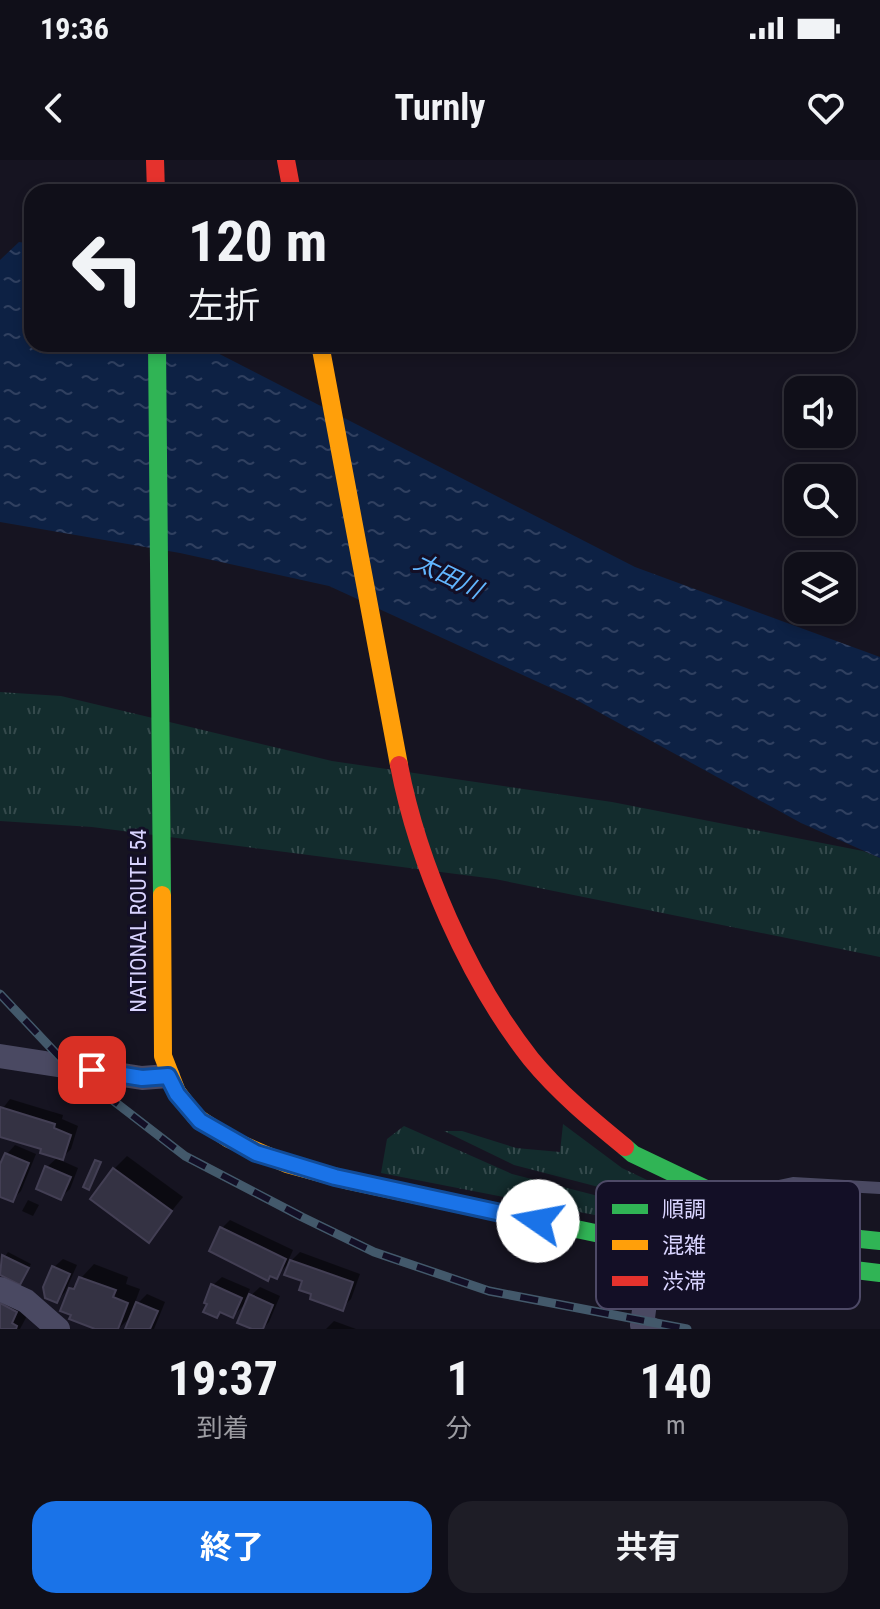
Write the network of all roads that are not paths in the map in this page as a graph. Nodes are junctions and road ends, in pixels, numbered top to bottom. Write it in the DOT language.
graph roads {
  1 [pos="155,160"];
  2 [pos="286,160"];
  3 [pos="156,184"];
  4 [pos="290,184"];
  5 [pos="157,352"];
  6 [pos="322,352"];
  7 [pos="0,1056"];
  8 [pos="165,1066"];
  9 [pos="690,1181"];
  10 [pos="860,1187"];
  11 [pos="880,1188"];
  12 [pos="596,1233"];
  13 [pos="860,1239"];
  14 [pos="880,1241"];
  15 [pos="860,1271"];
  16 [pos="880,1273"];
  17 [pos="0,1289"];
  18 [pos="644,1309"];
  19 [pos="58,1329"];
  20 [pos="651,1329"];
  1 -- 3 [label="highway"];
  2 -- 4 [label="highway"];
  5 -- 8 [label="highway, NATIONAL ROUTE 54"];
  6 -- 9 [label="highway"];
  7 -- 8 [label="street"];
  8 -- 12 [label="highway"];
  10 -- 11 [label="lane"];
  13 -- 14 [label="highway"];
  15 -- 16 [label="highway"];
  17 -- 19 [label="street"];
  18 -- 20 [label="street"];
}
